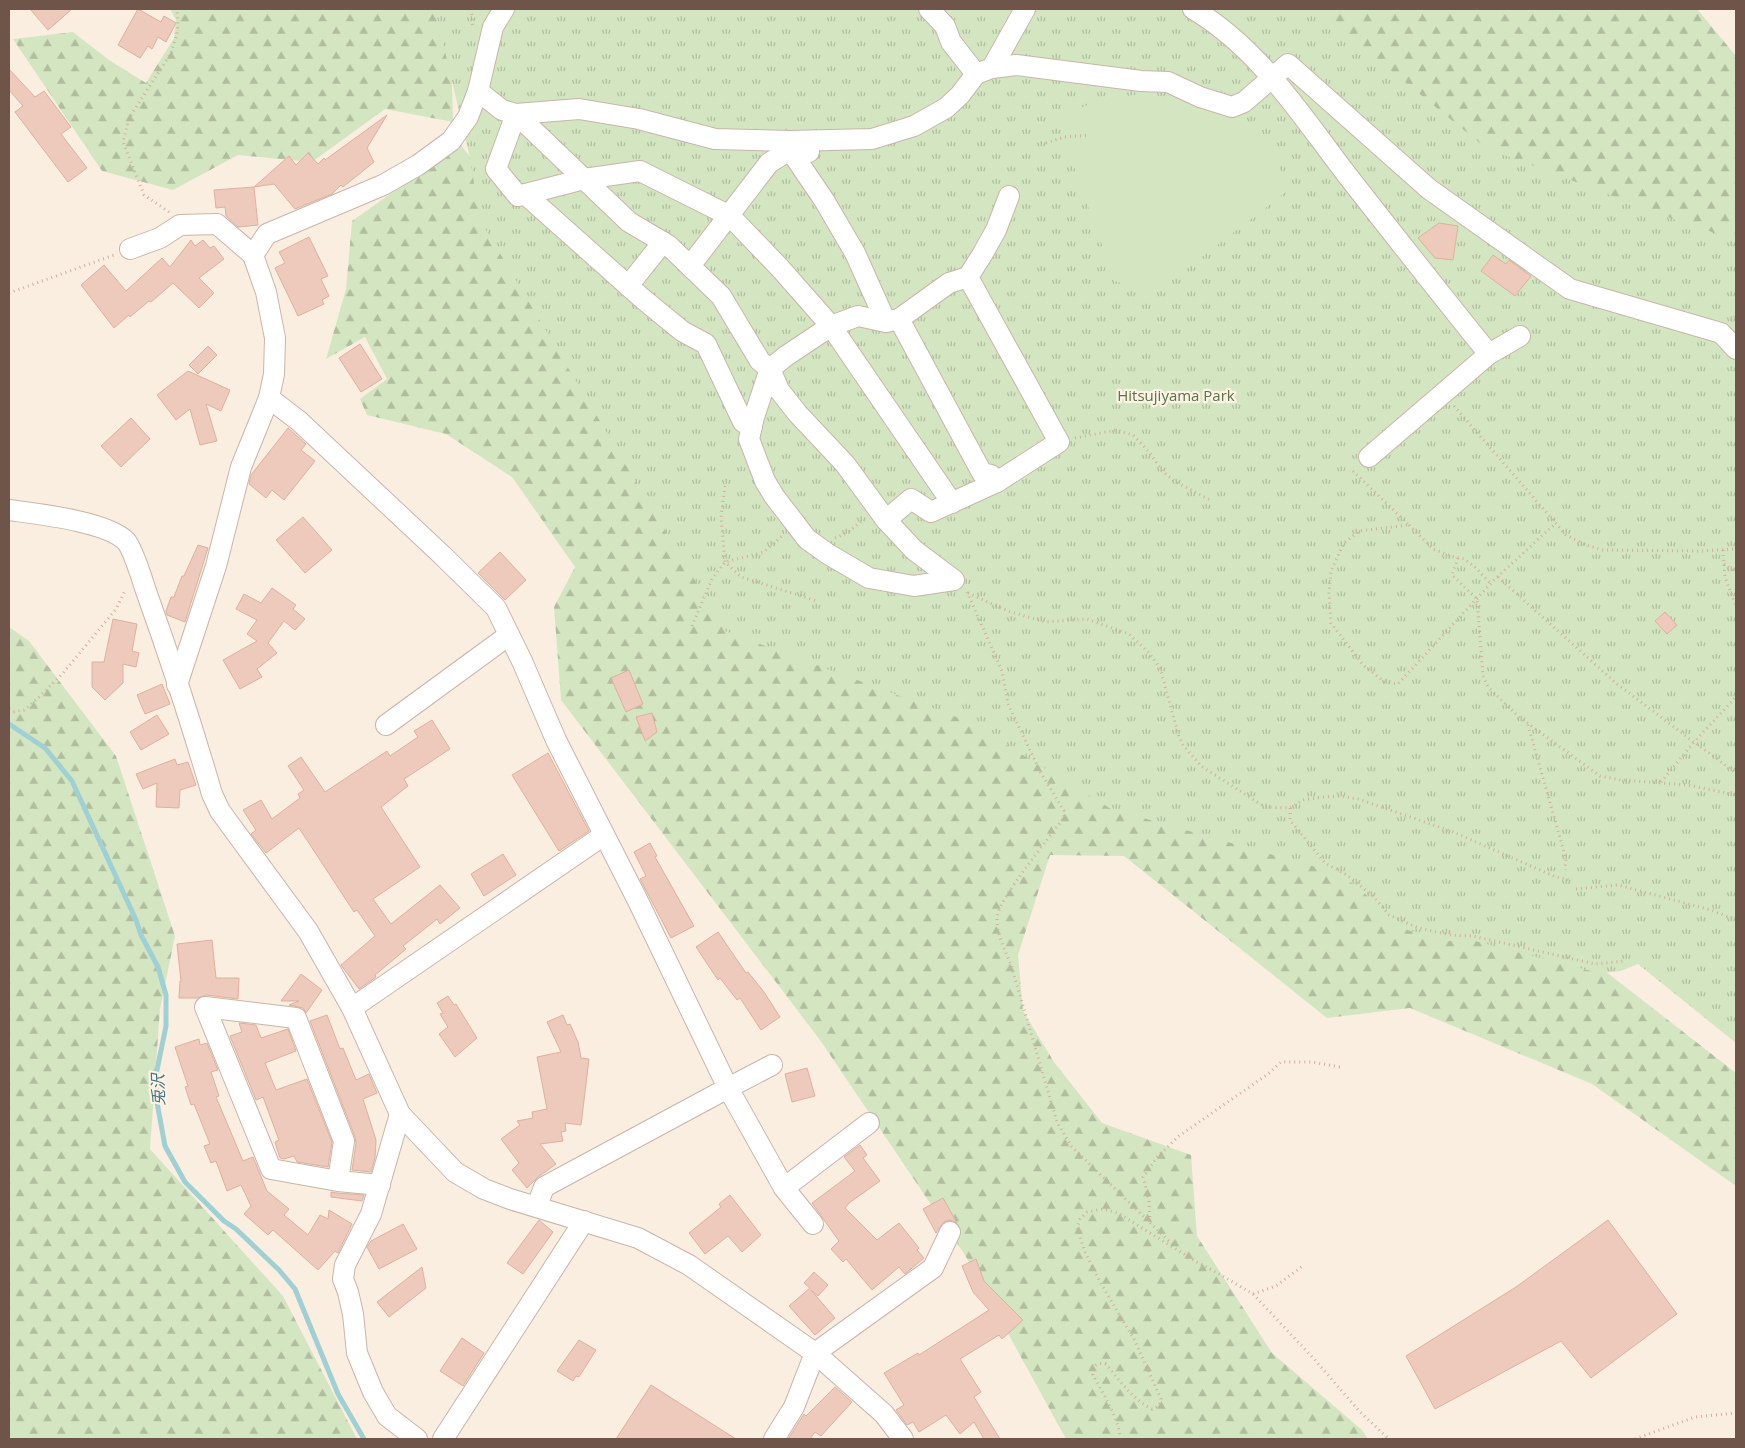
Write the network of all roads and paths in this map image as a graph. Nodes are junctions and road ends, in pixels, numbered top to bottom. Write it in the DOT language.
graph roads {
  1 [pos="176,9"];
  2 [pos="504,9"];
  3 [pos="929,9"];
  4 [pos="1025,9"];
  5 [pos="1193,9"];
  6 [pos="984,71"];
  7 [pos="1273,79"];
  8 [pos="478,91"];
  9 [pos="516,114"];
  10 [pos="1090,135"];
  11 [pos="834,140"];
  12 [pos="1046,143"];
  13 [pos="790,150"];
  14 [pos="584,179"];
  15 [pos="525,194"];
  16 [pos="1009,196"];
  17 [pos="730,216"];
  18 [pos="188,225"];
  19 [pos="663,242"];
  20 [pos="130,249"];
  21 [pos="253,255"];
  22 [pos="690,266"];
  23 [pos="968,277"];
  24 [pos="628,286"];
  25 [pos="9,293"];
  26 [pos="892,320"];
  27 [pos="831,326"];
  28 [pos="1520,336"];
  29 [pos="1736,350"];
  30 [pos="1489,354"];
  31 [pos="770,369"];
  32 [pos="1443,394"];
  33 [pos="270,398"];
  34 [pos="752,426"];
  35 [pos="1059,442"];
  36 [pos="1369,457"];
  37 [pos="1354,471"];
  38 [pos="997,482"];
  39 [pos="725,486"];
  40 [pos="1212,501"];
  41 [pos="952,504"];
  42 [pos="9,510"];
  43 [pos="882,514"];
  44 [pos="1556,523"];
  45 [pos="796,525"];
  46 [pos="1409,525"];
  47 [pos="816,546"];
  48 [pos="1736,549"];
  49 [pos="1723,550"];
  50 [pos="1458,558"];
  51 [pos="725,562"];
  52 [pos="1724,564"];
  53 [pos="137,566"];
  54 [pos="1736,572"];
  55 [pos="1498,577"];
  56 [pos="1491,584"];
  57 [pos="960,586"];
  58 [pos="1477,599"];
  59 [pos="817,601"];
  60 [pos="1736,606"];
  61 [pos="692,626"];
  62 [pos="509,635"];
  63 [pos="177,685"];
  64 [pos="1736,697"];
  65 [pos="9,710"];
  66 [pos="1528,724"];
  67 [pos="386,725"];
  68 [pos="1694,742"];
  69 [pos="1736,773"];
  70 [pos="1660,783"];
  71 [pos="1736,795"];
  72 [pos="1290,808"];
  73 [pos="604,835"];
  74 [pos="1565,870"];
  75 [pos="1571,880"];
  76 [pos="1576,888"];
  77 [pos="1736,920"];
  78 [pos="1624,962"];
  79 [pos="352,1008"];
  80 [pos="772,1065"];
  81 [pos="1340,1066"];
  82 [pos="728,1088"];
  83 [pos="400,1114"];
  84 [pos="869,1123"];
  85 [pos="338,1181"];
  86 [pos="380,1186"];
  87 [pos="784,1188"];
  88 [pos="537,1206"];
  89 [pos="584,1221"];
  90 [pos="1150,1223"];
  91 [pos="813,1224"];
  92 [pos="950,1232"];
  93 [pos="1178,1250"];
  94 [pos="1304,1265"];
  95 [pos="1253,1294"];
  96 [pos="815,1353"];
  97 [pos="1736,1413"];
  98 [pos="417,1439"];
  99 [pos="443,1439"];
  100 [pos="774,1439"];
  101 [pos="903,1439"];
  102 [pos="1119,1439"];
  103 [pos="1389,1439"];
  104 [pos="1635,1439"];
  1 -- 18 [label="path"];
  2 -- 8 [label="street"];
  3 -- 6 [label="street"];
  4 -- 6 [label="street"];
  5 -- 7 [label="street"];
  6 -- 7 [label="street"];
  6 -- 11 [label="street"];
  7 -- 29 [label="street"];
  7 -- 30 [label="street"];
  8 -- 9 [label="street"];
  8 -- 21 [label="street"];
  9 -- 11 [label="street"];
  9 -- 14 [label="street"];
  9 -- 15 [label="street"];
  10 -- 12 [label="path"];
  11 -- 13 [label="street"];
  13 -- 17 [label="street"];
  13 -- 26 [label="street"];
  14 -- 15 [label="street"];
  14 -- 17 [label="street"];
  14 -- 19 [label="street"];
  15 -- 24 [label="street"];
  16 -- 23 [label="street"];
  17 -- 22 [label="street"];
  17 -- 27 [label="street"];
  18 -- 20 [label="street"];
  18 -- 21 [label="street"];
  19 -- 22 [label="street"];
  19 -- 24 [label="street"];
  20 -- 25 [label="path"];
  21 -- 33 [label="street"];
  22 -- 31 [label="street"];
  23 -- 26 [label="street"];
  23 -- 35 [label="street"];
  24 -- 34 [label="street"];
  26 -- 27 [label="street"];
  26 -- 38 [label="street"];
  27 -- 31 [label="street"];
  27 -- 41 [label="street"];
  28 -- 30 [label="street"];
  30 -- 32 [label="street"];
  31 -- 34 [label="street"];
  31 -- 43 [label="street"];
  32 -- 36 [label="street"];
  32 -- 44 [label="path"];
  33 -- 62 [label="street"];
  33 -- 63 [label="street"];
  34 -- 45 [label="street"];
  35 -- 38 [label="street"];
  35 -- 40 [label="path"];
  37 -- 46 [label="path"];
  38 -- 41 [label="street"];
  39 -- 51 [label="path"];
  41 -- 43 [label="street"];
  42 -- 53 [label="street"];
  43 -- 47 [label="path"];
  43 -- 57 [label="street"];
  44 -- 49 [label="path"];
  44 -- 55 [label="path"];
  45 -- 47 [label="street"];
  45 -- 51 [label="path"];
  46 -- 50 [label="path"];
  46 -- 58 [label="path"];
  47 -- 57 [label="street"];
  48 -- 49 [label="path"];
  49 -- 52 [label="path"];
  50 -- 56 [label="path"];
  50 -- 58 [label="path"];
  51 -- 59 [label="path"];
  51 -- 61 [label="path"];
  52 -- 54 [label="path"];
  52 -- 60 [label="path"];
  53 -- 63 [label="street"];
  53 -- 65 [label="path"];
  55 -- 56 [label="path"];
  55 -- 68 [label="path"];
  56 -- 58 [label="path"];
  57 -- 72 [label="path"];
  57 -- 90 [label="path"];
  58 -- 66 [label="path"];
  62 -- 67 [label="street"];
  62 -- 73 [label="street"];
  63 -- 79 [label="street"];
  64 -- 68 [label="path"];
  66 -- 70 [label="path"];
  66 -- 74 [label="path"];
  68 -- 69 [label="path"];
  68 -- 70 [label="path"];
  70 -- 71 [label="path"];
  72 -- 75 [label="path"];
  72 -- 78 [label="path"];
  73 -- 79 [label="street"];
  73 -- 82 [label="street"];
  76 -- 77 [label="path"];
  79 -- 83 [label="street"];
  80 -- 82 [label="street"];
  81 -- 90 [label="path"];
  82 -- 87 [label="street"];
  82 -- 88 [label="street"];
  83 -- 86 [label="street"];
  83 -- 88 [label="street"];
  84 -- 87 [label="street"];
  85 -- 85 [label="street"];
  85 -- 86 [label="street"];
  86 -- 98 [label="street"];
  87 -- 91 [label="street"];
  88 -- 89 [label="street"];
  89 -- 96 [label="street"];
  89 -- 99 [label="street"];
  90 -- 93 [label="path"];
  92 -- 96 [label="street"];
  93 -- 95 [label="path"];
  93 -- 102 [label="path"];
  94 -- 95 [label="path"];
  95 -- 103 [label="path"];
  96 -- 100 [label="street"];
  96 -- 101 [label="street"];
  97 -- 104 [label="path"];
}
